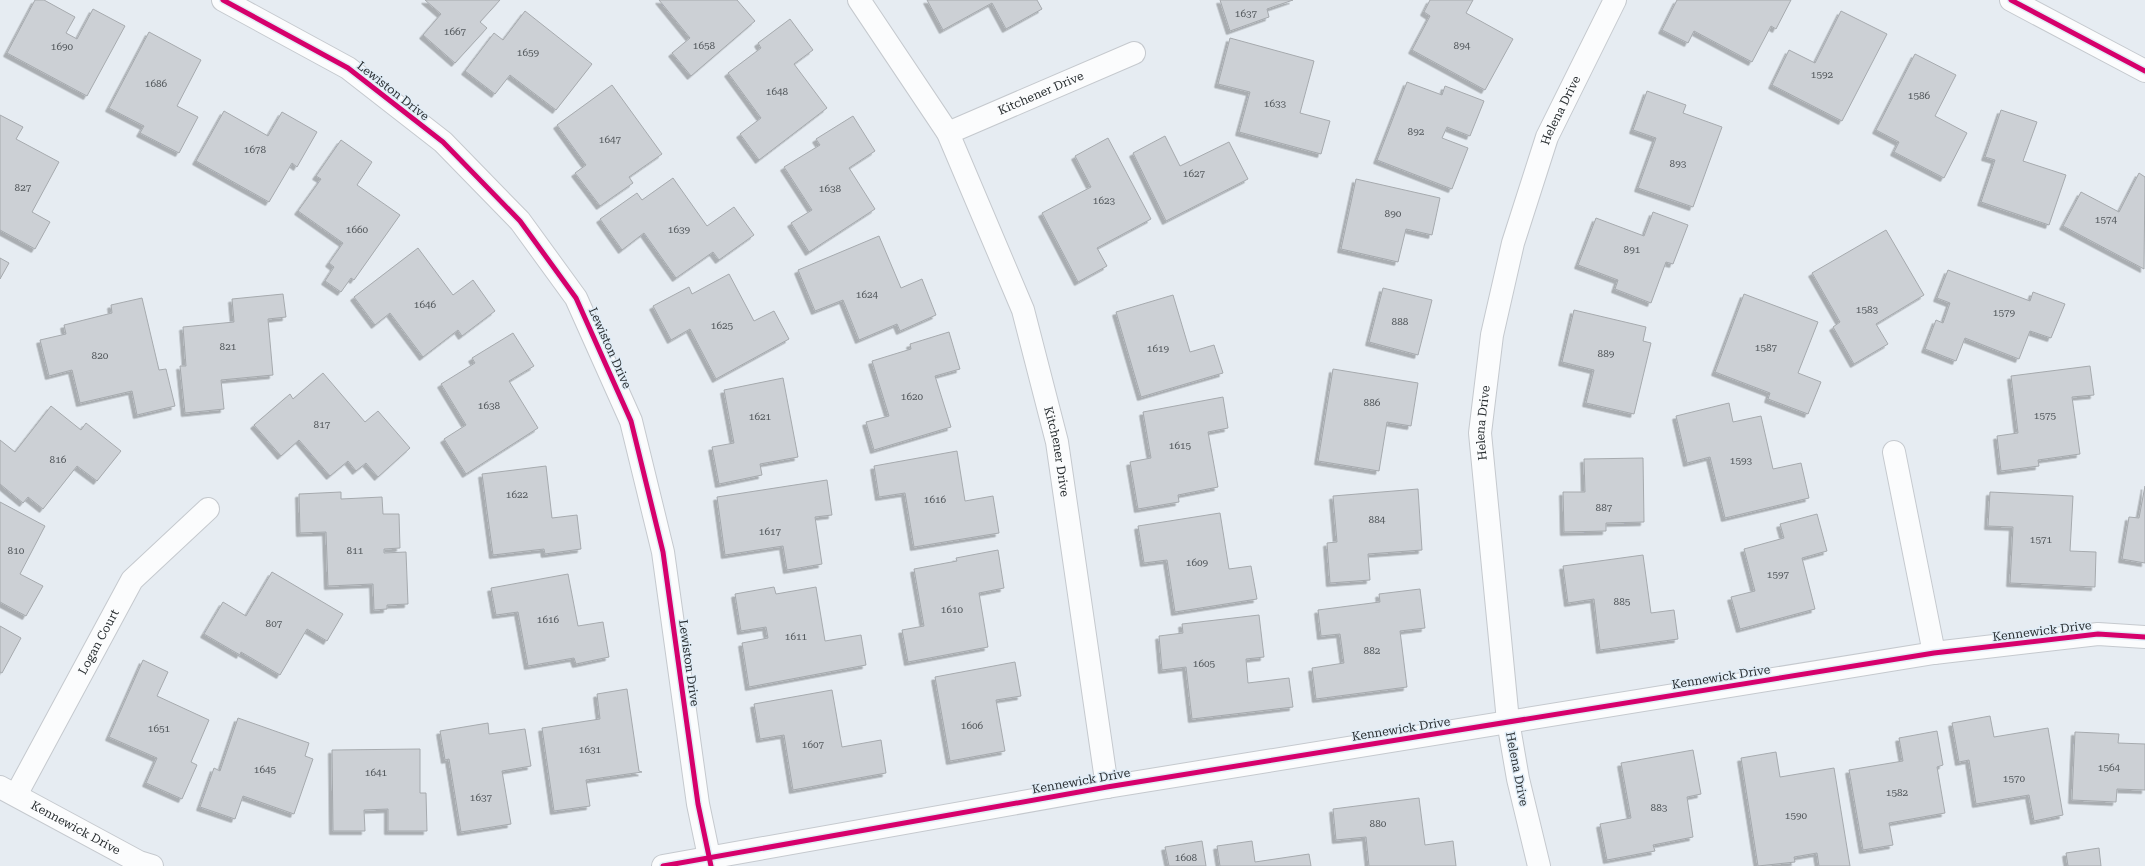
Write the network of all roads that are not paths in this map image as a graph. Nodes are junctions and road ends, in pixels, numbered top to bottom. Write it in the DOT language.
graph roads {
  1 [pos="223,0"];
  2 [pos="859,0"];
  3 [pos="1615,0"];
  4 [pos="2011,0"];
  5 [pos="1134,53"];
  6 [pos="2145,71"];
  7 [pos="948,133"];
  8 [pos="1894,452"];
  9 [pos="208,509"];
  10 [pos="2145,637"];
  11 [pos="1934,653"];
  12 [pos="1508,721"];
  13 [pos="1106,786"];
  14 [pos="8,791"];
  15 [pos="710,862"];
  16 [pos="152,866"];
  17 [pos="663,866"];
  18 [pos="1538,866"];
  1 -- 15 [label="street, Lewiston Drive"];
  2 -- 7 [label="street, Kitchener Drive"];
  3 -- 12 [label="street, Helena Drive"];
  4 -- 6 [label="street"];
  5 -- 7 [label="street, Kitchener Drive"];
  7 -- 13 [label="street, Kitchener Drive"];
  8 -- 11 [label="street"];
  9 -- 14 [label="street, Logan Court"];
  10 -- 11 [label="street, Kennewick Drive"];
  11 -- 12 [label="street, Kennewick Drive"];
  12 -- 13 [label="street, Kennewick Drive"];
  12 -- 18 [label="street, Helena Drive"];
  13 -- 15 [label="street, Kennewick Drive"];
  14 -- 16 [label="street, Kennewick Drive"];
  15 -- 17 [label="street, Kennewick Drive"];
}
